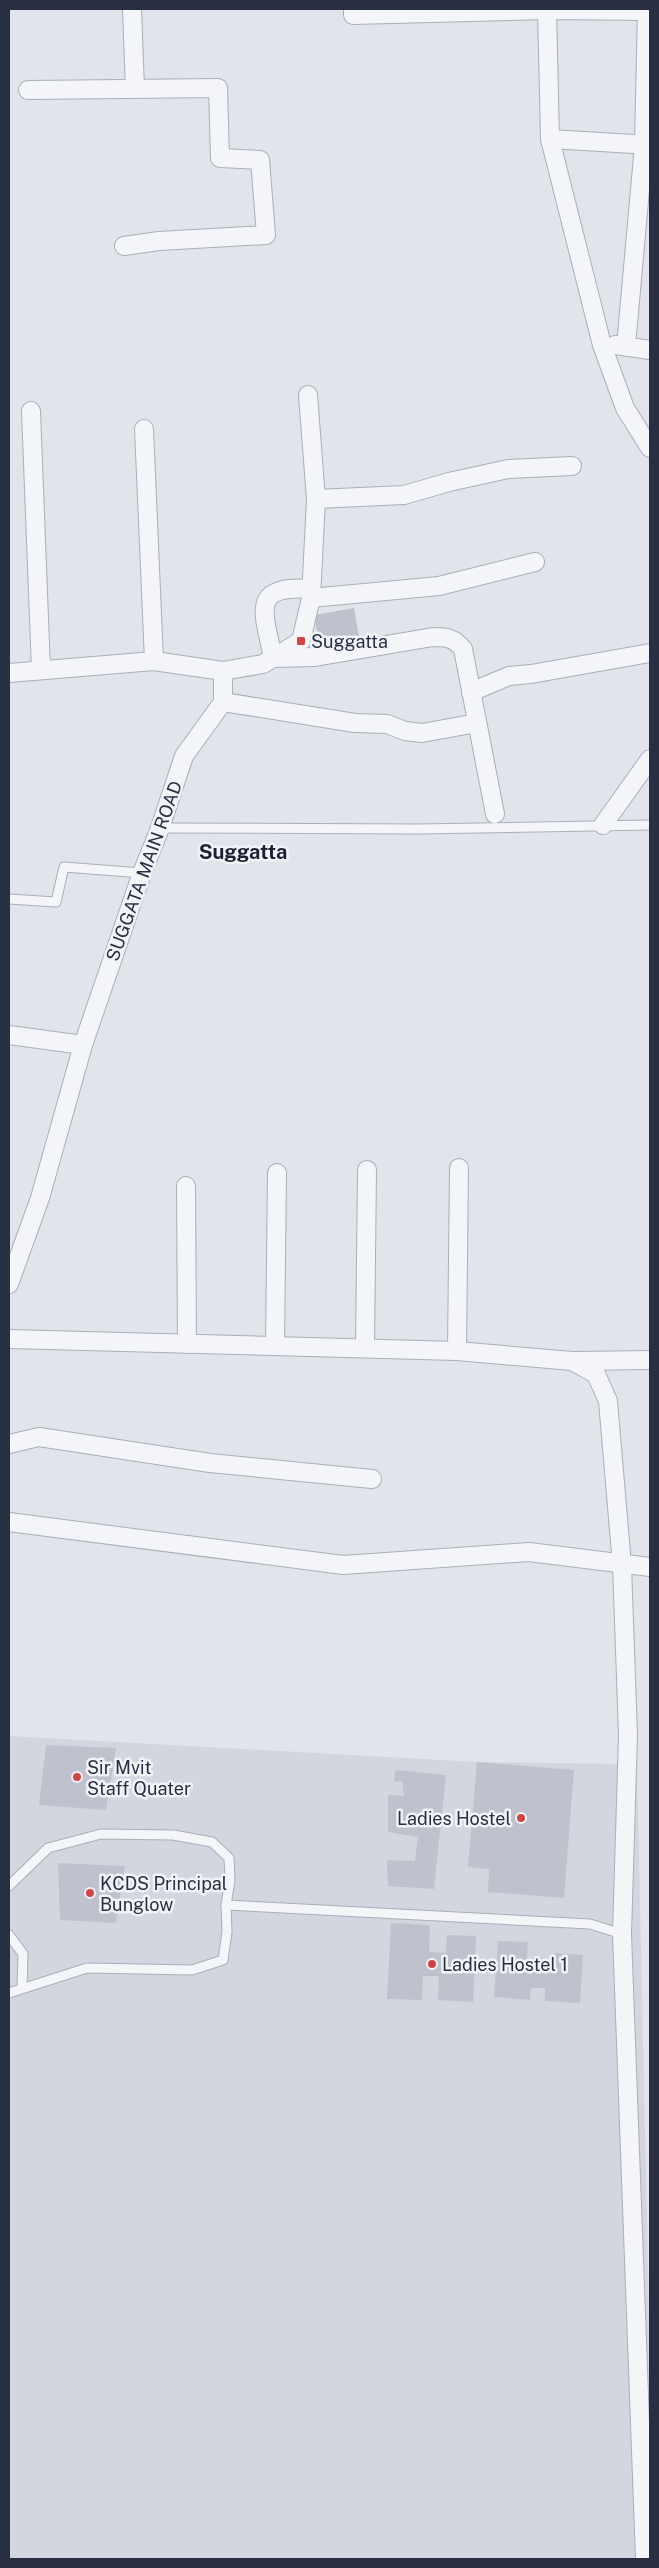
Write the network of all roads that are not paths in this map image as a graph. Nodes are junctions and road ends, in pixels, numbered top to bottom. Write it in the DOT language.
graph roads {
  1 [pos="129,9"];
  2 [pos="353,9"];
  3 [pos="547,9"];
  4 [pos="648,10"];
  5 [pos="135,89"];
  6 [pos="28,90"];
  7 [pos="550,139"];
  8 [pos="647,145"];
  9 [pos="124,246"];
  10 [pos="602,344"];
  11 [pos="626,346"];
  12 [pos="650,350"];
  13 [pos="308,395"];
  14 [pos="31,411"];
  15 [pos="144,429"];
  16 [pos="650,448"];
  17 [pos="572,466"];
  18 [pos="316,499"];
  19 [pos="535,562"];
  20 [pos="311,593"];
  21 [pos="650,653"];
  22 [pos="273,658"];
  23 [pos="154,661"];
  24 [pos="41,670"];
  25 [pos="223,671"];
  26 [pos="9,673"];
  27 [pos="471,692"];
  28 [pos="223,702"];
  29 [pos="477,723"];
  30 [pos="650,759"];
  31 [pos="495,814"];
  32 [pos="603,825"];
  33 [pos="650,825"];
  34 [pos="160,828"];
  35 [pos="142,873"];
  36 [pos="9,899"];
  37 [pos="9,1035"];
  38 [pos="83,1045"];
  39 [pos="459,1168"];
  40 [pos="367,1170"];
  41 [pos="277,1173"];
  42 [pos="186,1186"];
  43 [pos="9,1284"];
  44 [pos="9,1339"];
  45 [pos="187,1344"];
  46 [pos="275,1346"];
  47 [pos="365,1348"];
  48 [pos="457,1351"];
  49 [pos="650,1360"];
  50 [pos="572,1361"];
  51 [pos="9,1444"];
  52 [pos="372,1479"];
  53 [pos="9,1522"];
  54 [pos="622,1565"];
  55 [pos="650,1567"];
  56 [pos="9,1886"];
  57 [pos="226,1905"];
  58 [pos="622,1934"];
  59 [pos="9,1935"];
  60 [pos="22,1988"];
  61 [pos="9,1992"];
  62 [pos="645,2559"];
  1 -- 5 [label="street"];
  2 -- 3 [label="street"];
  3 -- 4 [label="street"];
  3 -- 7 [label="street"];
  4 -- 8 [label="street"];
  5 -- 6 [label="street"];
  5 -- 9 [label="street"];
  7 -- 8 [label="street"];
  7 -- 10 [label="street"];
  8 -- 11 [label="street"];
  10 -- 11 [label="street"];
  10 -- 16 [label="street"];
  11 -- 12 [label="street"];
  13 -- 18 [label="street"];
  14 -- 24 [label="street"];
  15 -- 23 [label="street"];
  17 -- 18 [label="street"];
  18 -- 20 [label="street"];
  19 -- 20 [label="street"];
  20 -- 22 [label="street"];
  20 -- 22 [label="street"];
  21 -- 27 [label="street"];
  22 -- 25 [label="street"];
  22 -- 27 [label="street"];
  23 -- 24 [label="street"];
  23 -- 25 [label="street"];
  24 -- 26 [label="street"];
  25 -- 28 [label="street"];
  27 -- 29 [label="street"];
  28 -- 29 [label="street"];
  28 -- 34 [label="street, SUGGATA MAIN ROAD"];
  29 -- 31 [label="street"];
  30 -- 32 [label="street"];
  32 -- 33 [label="lane"];
  32 -- 34 [label="lane"];
  34 -- 35 [label="street, SUGGATA MAIN ROAD"];
  35 -- 36 [label="lane"];
  35 -- 38 [label="street, SUGGATA MAIN ROAD"];
  37 -- 38 [label="street"];
  38 -- 43 [label="street, SUGGATA MAIN ROAD"];
  39 -- 48 [label="street"];
  40 -- 47 [label="street"];
  41 -- 46 [label="street"];
  42 -- 45 [label="street"];
  44 -- 45 [label="street"];
  45 -- 46 [label="street"];
  46 -- 47 [label="street"];
  47 -- 48 [label="street"];
  48 -- 50 [label="street"];
  49 -- 50 [label="street"];
  50 -- 54 [label="street"];
  51 -- 52 [label="street"];
  53 -- 54 [label="street"];
  54 -- 55 [label="street"];
  54 -- 58 [label="street"];
  56 -- 57 [label="lane"];
  57 -- 58 [label="lane"];
  57 -- 60 [label="lane"];
  58 -- 62 [label="street"];
  59 -- 60 [label="lane"];
  60 -- 61 [label="lane"];
}
